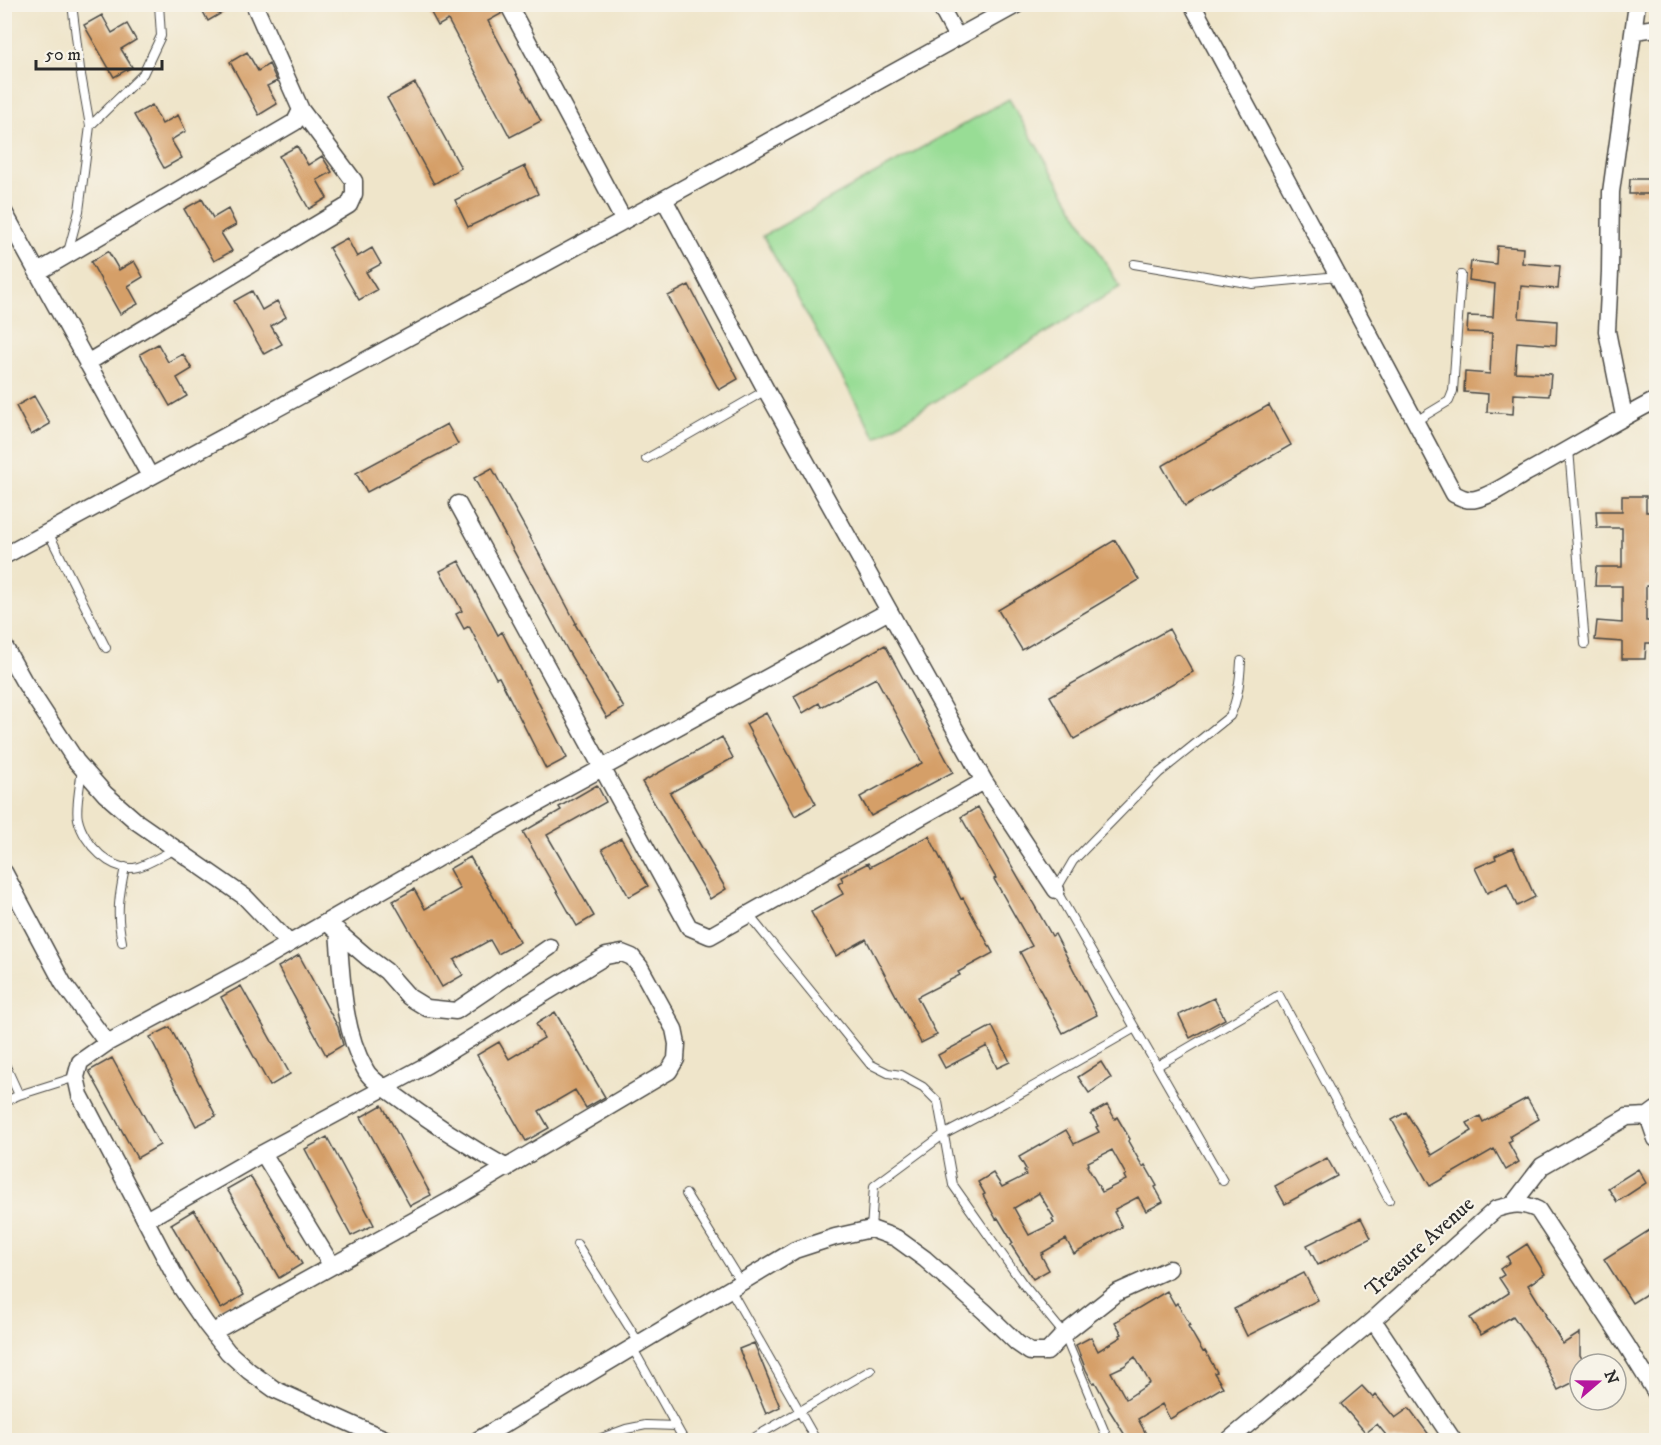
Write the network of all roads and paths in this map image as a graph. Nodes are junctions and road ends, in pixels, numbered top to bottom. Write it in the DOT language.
graph roads {
  1 [pos="72,4"];
  2 [pos="159,4"];
  3 [pos="254,4"];
  4 [pos="508,4"];
  5 [pos="939,4"];
  6 [pos="1018,4"];
  7 [pos="1192,4"];
  8 [pos="1637,4"];
  9 [pos="1656,28"];
  10 [pos="1635,31"];
  11 [pos="957,37"];
  12 [pos="301,110"];
  13 [pos="90,126"];
  14 [pos="664,199"];
  15 [pos="4,212"];
  16 [pos="624,221"];
  17 [pos="67,255"];
  18 [pos="1134,264"];
  19 [pos="38,272"];
  20 [pos="1461,274"];
  21 [pos="1338,276"];
  22 [pos="87,363"];
  23 [pos="766,390"];
  24 [pos="1656,400"];
  25 [pos="1624,416"];
  26 [pos="1416,421"];
  27 [pos="1569,449"];
  28 [pos="646,459"];
  29 [pos="150,476"];
  30 [pos="458,504"];
  31 [pos="48,532"];
  32 [pos="6,551"];
  33 [pos="889,611"];
  34 [pos="1585,644"];
  35 [pos="4,646"];
  36 [pos="106,648"];
  37 [pos="1241,661"];
  38 [pos="82,768"];
  39 [pos="602,769"];
  40 [pos="984,781"];
  41 [pos="176,849"];
  42 [pos="125,867"];
  43 [pos="4,872"];
  44 [pos="1056,890"];
  45 [pos="748,914"];
  46 [pos="332,927"];
  47 [pos="122,942"];
  48 [pos="289,943"];
  49 [pos="550,947"];
  50 [pos="1135,1028"];
  51 [pos="107,1043"];
  52 [pos="4,1062"];
  53 [pos="1157,1066"];
  54 [pos="76,1077"];
  55 [pos="385,1088"];
  56 [pos="19,1095"];
  57 [pos="4,1102"];
  58 [pos="1652,1113"];
  59 [pos="943,1135"];
  60 [pos="1656,1139"];
  61 [pos="263,1153"];
  62 [pos="507,1168"];
  63 [pos="1222,1181"];
  64 [pos="686,1194"];
  65 [pos="1389,1200"];
  66 [pos="1514,1204"];
  67 [pos="146,1220"];
  68 [pos="871,1229"];
  69 [pos="577,1244"];
  70 [pos="332,1266"];
  71 [pos="1169,1269"];
  72 [pos="735,1286"];
  73 [pos="1373,1320"];
  74 [pos="213,1332"];
  75 [pos="1064,1334"];
  76 [pos="636,1345"];
  77 [pos="872,1370"];
  78 [pos="1656,1393"];
  79 [pos="800,1412"];
  80 [pos="676,1426"];
  81 [pos="387,1440"];
  82 [pos="478,1440"];
  83 [pos="596,1440"];
  84 [pos="684,1440"];
  85 [pos="750,1440"];
  86 [pos="816,1440"];
  87 [pos="1108,1440"];
  88 [pos="1229,1440"];
  89 [pos="1454,1440"];
  1 -- 13 [label="lane"];
  2 -- 13 [label="lane"];
  3 -- 12 [label="street"];
  4 -- 16 [label="street"];
  5 -- 11 [label="street"];
  6 -- 11 [label="street"];
  7 -- 21 [label="street"];
  8 -- 10 [label="street"];
  9 -- 10 [label="street"];
  10 -- 25 [label="street"];
  11 -- 14 [label="street"];
  12 -- 17 [label="street"];
  12 -- 22 [label="street"];
  13 -- 17 [label="lane"];
  14 -- 16 [label="street"];
  14 -- 23 [label="street"];
  15 -- 19 [label="street"];
  16 -- 29 [label="street"];
  17 -- 19 [label="street"];
  18 -- 21 [label="lane"];
  19 -- 22 [label="street"];
  20 -- 26 [label="lane"];
  21 -- 26 [label="street"];
  22 -- 29 [label="street"];
  23 -- 28 [label="lane"];
  23 -- 33 [label="street"];
  24 -- 25 [label="street"];
  25 -- 27 [label="street"];
  26 -- 27 [label="street"];
  27 -- 34 [label="lane"];
  29 -- 31 [label="street"];
  30 -- 39 [label="street"];
  31 -- 32 [label="street"];
  31 -- 36 [label="lane"];
  33 -- 39 [label="street"];
  33 -- 40 [label="street"];
  35 -- 38 [label="street"];
  37 -- 44 [label="lane"];
  38 -- 41 [label="street"];
  38 -- 42 [label="lane"];
  39 -- 45 [label="street"];
  39 -- 46 [label="street"];
  40 -- 44 [label="street"];
  40 -- 45 [label="street"];
  41 -- 42 [label="lane"];
  41 -- 48 [label="street"];
  42 -- 47 [label="lane"];
  43 -- 51 [label="street"];
  44 -- 50 [label="lane"];
  45 -- 59 [label="lane"];
  46 -- 48 [label="street"];
  46 -- 49 [label="street"];
  46 -- 55 [label="street"];
  48 -- 51 [label="street"];
  50 -- 53 [label="lane"];
  50 -- 59 [label="lane"];
  51 -- 54 [label="street"];
  52 -- 56 [label="lane"];
  53 -- 63 [label="lane"];
  53 -- 65 [label="lane"];
  54 -- 56 [label="lane"];
  54 -- 67 [label="street"];
  55 -- 61 [label="street"];
  55 -- 62 [label="street"];
  55 -- 62 [label="street"];
  56 -- 57 [label="lane"];
  58 -- 60 [label="street"];
  58 -- 66 [label="street"];
  59 -- 68 [label="lane"];
  59 -- 75 [label="lane"];
  61 -- 67 [label="street"];
  61 -- 70 [label="street"];
  62 -- 70 [label="street"];
  64 -- 72 [label="lane"];
  66 -- 73 [label="street, Treasure Avenue"];
  66 -- 78 [label="street"];
  67 -- 74 [label="street"];
  68 -- 72 [label="street"];
  68 -- 75 [label="street"];
  69 -- 76 [label="lane"];
  70 -- 74 [label="street"];
  71 -- 75 [label="street"];
  72 -- 76 [label="street"];
  72 -- 79 [label="lane"];
  73 -- 88 [label="street, Treasure Avenue"];
  73 -- 89 [label="street"];
  74 -- 81 [label="street"];
  75 -- 87 [label="lane"];
  76 -- 80 [label="lane"];
  76 -- 82 [label="street"];
  77 -- 79 [label="lane"];
  79 -- 85 [label="lane"];
  79 -- 86 [label="lane"];
  80 -- 83 [label="lane"];
  80 -- 84 [label="lane"];
}
